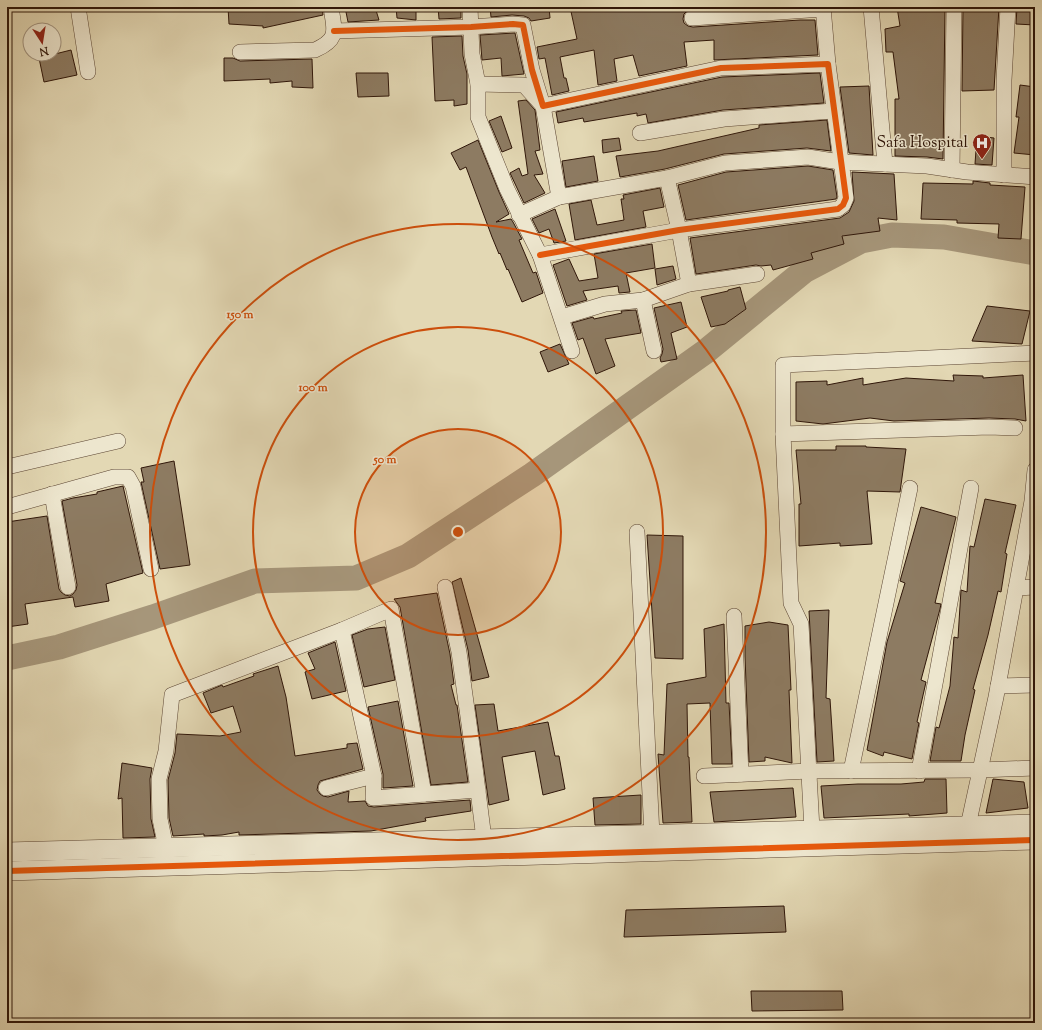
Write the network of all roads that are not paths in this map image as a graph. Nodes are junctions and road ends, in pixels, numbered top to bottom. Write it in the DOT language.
graph roads {
  1 [pos="78,7"];
  2 [pos="331,7"];
  3 [pos="470,7"];
  4 [pos="871,7"];
  5 [pos="954,7"];
  6 [pos="1008,7"];
  7 [pos="823,8"];
  8 [pos="692,18"];
  9 [pos="471,27"];
  10 [pos="334,31"];
  11 [pos="240,52"];
  12 [pos="828,64"];
  13 [pos="88,72"];
  14 [pos="478,84"];
  15 [pos="543,106"];
  16 [pos="833,111"];
  17 [pos="640,133"];
  18 [pos="840,162"];
  19 [pos="885,164"];
  20 [pos="952,170"];
  21 [pos="1004,175"];
  22 [pos="1035,177"];
  23 [pos="667,178"];
  24 [pos="1035,180"];
  25 [pos="559,197"];
  26 [pos="519,215"];
  27 [pos="679,230"];
  28 [pos="540,255"];
  29 [pos="757,274"];
  30 [pos="689,284"];
  31 [pos="643,300"];
  32 [pos="562,317"];
  33 [pos="572,351"];
  34 [pos="654,351"];
  35 [pos="1035,353"];
  36 [pos="1016,428"];
  37 [pos="783,434"];
  38 [pos="118,441"];
  39 [pos="7,467"];
  40 [pos="1035,470"];
  41 [pos="910,488"];
  42 [pos="971,488"];
  43 [pos="52,494"];
  44 [pos="7,507"];
  45 [pos="1033,511"];
  46 [pos="637,532"];
  47 [pos="151,569"];
  48 [pos="68,587"];
  49 [pos="445,587"];
  50 [pos="1035,587"];
  51 [pos="1016,588"];
  52 [pos="734,616"];
  53 [pos="342,630"];
  54 [pos="1035,685"];
  55 [pos="998,686"];
  56 [pos="1035,768"];
  57 [pos="980,770"];
  58 [pos="809,771"];
  59 [pos="851,771"];
  60 [pos="919,771"];
  61 [pos="740,774"];
  62 [pos="374,776"];
  63 [pos="704,776"];
  64 [pos="326,788"];
  65 [pos="478,790"];
  66 [pos="424,794"];
  67 [pos="1035,824"];
  68 [pos="968,826"];
  69 [pos="812,830"];
  70 [pos="652,835"];
  71 [pos="484,839"];
  72 [pos="1035,840"];
  73 [pos="166,848"];
  74 [pos="7,852"];
  75 [pos="7,870"];
  1 -- 13 [label="street"];
  2 -- 10 [label="street"];
  3 -- 9 [label="street"];
  4 -- 19 [label="street"];
  5 -- 20 [label="street"];
  6 -- 21 [label="street"];
  7 -- 8 [label="street"];
  7 -- 12 [label="street"];
  9 -- 10 [label="street"];
  9 -- 14 [label="street"];
  9 -- 15 [label="street"];
  10 -- 11 [label="street"];
  12 -- 15 [label="street"];
  12 -- 16 [label="street"];
  14 -- 15 [label="street"];
  14 -- 26 [label="street"];
  15 -- 25 [label="street"];
  16 -- 17 [label="street"];
  16 -- 18 [label="street"];
  18 -- 19 [label="street"];
  18 -- 23 [label="street"];
  18 -- 27 [label="street"];
  19 -- 20 [label="street"];
  20 -- 21 [label="street"];
  21 -- 22 [label="street"];
  22 -- 24 [label="street"];
  23 -- 25 [label="street"];
  23 -- 27 [label="street"];
  25 -- 26 [label="street"];
  26 -- 28 [label="street"];
  27 -- 28 [label="street"];
  27 -- 30 [label="street"];
  28 -- 32 [label="street"];
  29 -- 30 [label="street"];
  30 -- 31 [label="street"];
  31 -- 32 [label="street"];
  31 -- 34 [label="street"];
  32 -- 33 [label="street"];
  35 -- 37 [label="street"];
  36 -- 37 [label="street"];
  37 -- 58 [label="street"];
  38 -- 39 [label="street"];
  40 -- 45 [label="street"];
  41 -- 59 [label="street"];
  42 -- 60 [label="street"];
  43 -- 44 [label="street"];
  43 -- 47 [label="street"];
  43 -- 48 [label="street"];
  45 -- 51 [label="street"];
  46 -- 70 [label="street"];
  49 -- 65 [label="street"];
  50 -- 51 [label="street"];
  51 -- 55 [label="street"];
  52 -- 61 [label="street"];
  53 -- 62 [label="street"];
  53 -- 66 [label="street"];
  53 -- 73 [label="street"];
  54 -- 55 [label="street"];
  55 -- 57 [label="street"];
  56 -- 57 [label="street"];
  57 -- 60 [label="street"];
  57 -- 68 [label="street"];
  58 -- 59 [label="street"];
  58 -- 61 [label="street"];
  58 -- 69 [label="street"];
  59 -- 60 [label="street"];
  61 -- 63 [label="street"];
  62 -- 64 [label="street"];
  62 -- 66 [label="street"];
  65 -- 66 [label="street"];
  65 -- 71 [label="street"];
  67 -- 68 [label="street"];
  68 -- 69 [label="street"];
  69 -- 70 [label="street"];
  70 -- 71 [label="street"];
  71 -- 73 [label="street"];
  72 -- 75 [label="street"];
  73 -- 74 [label="street"];
}
